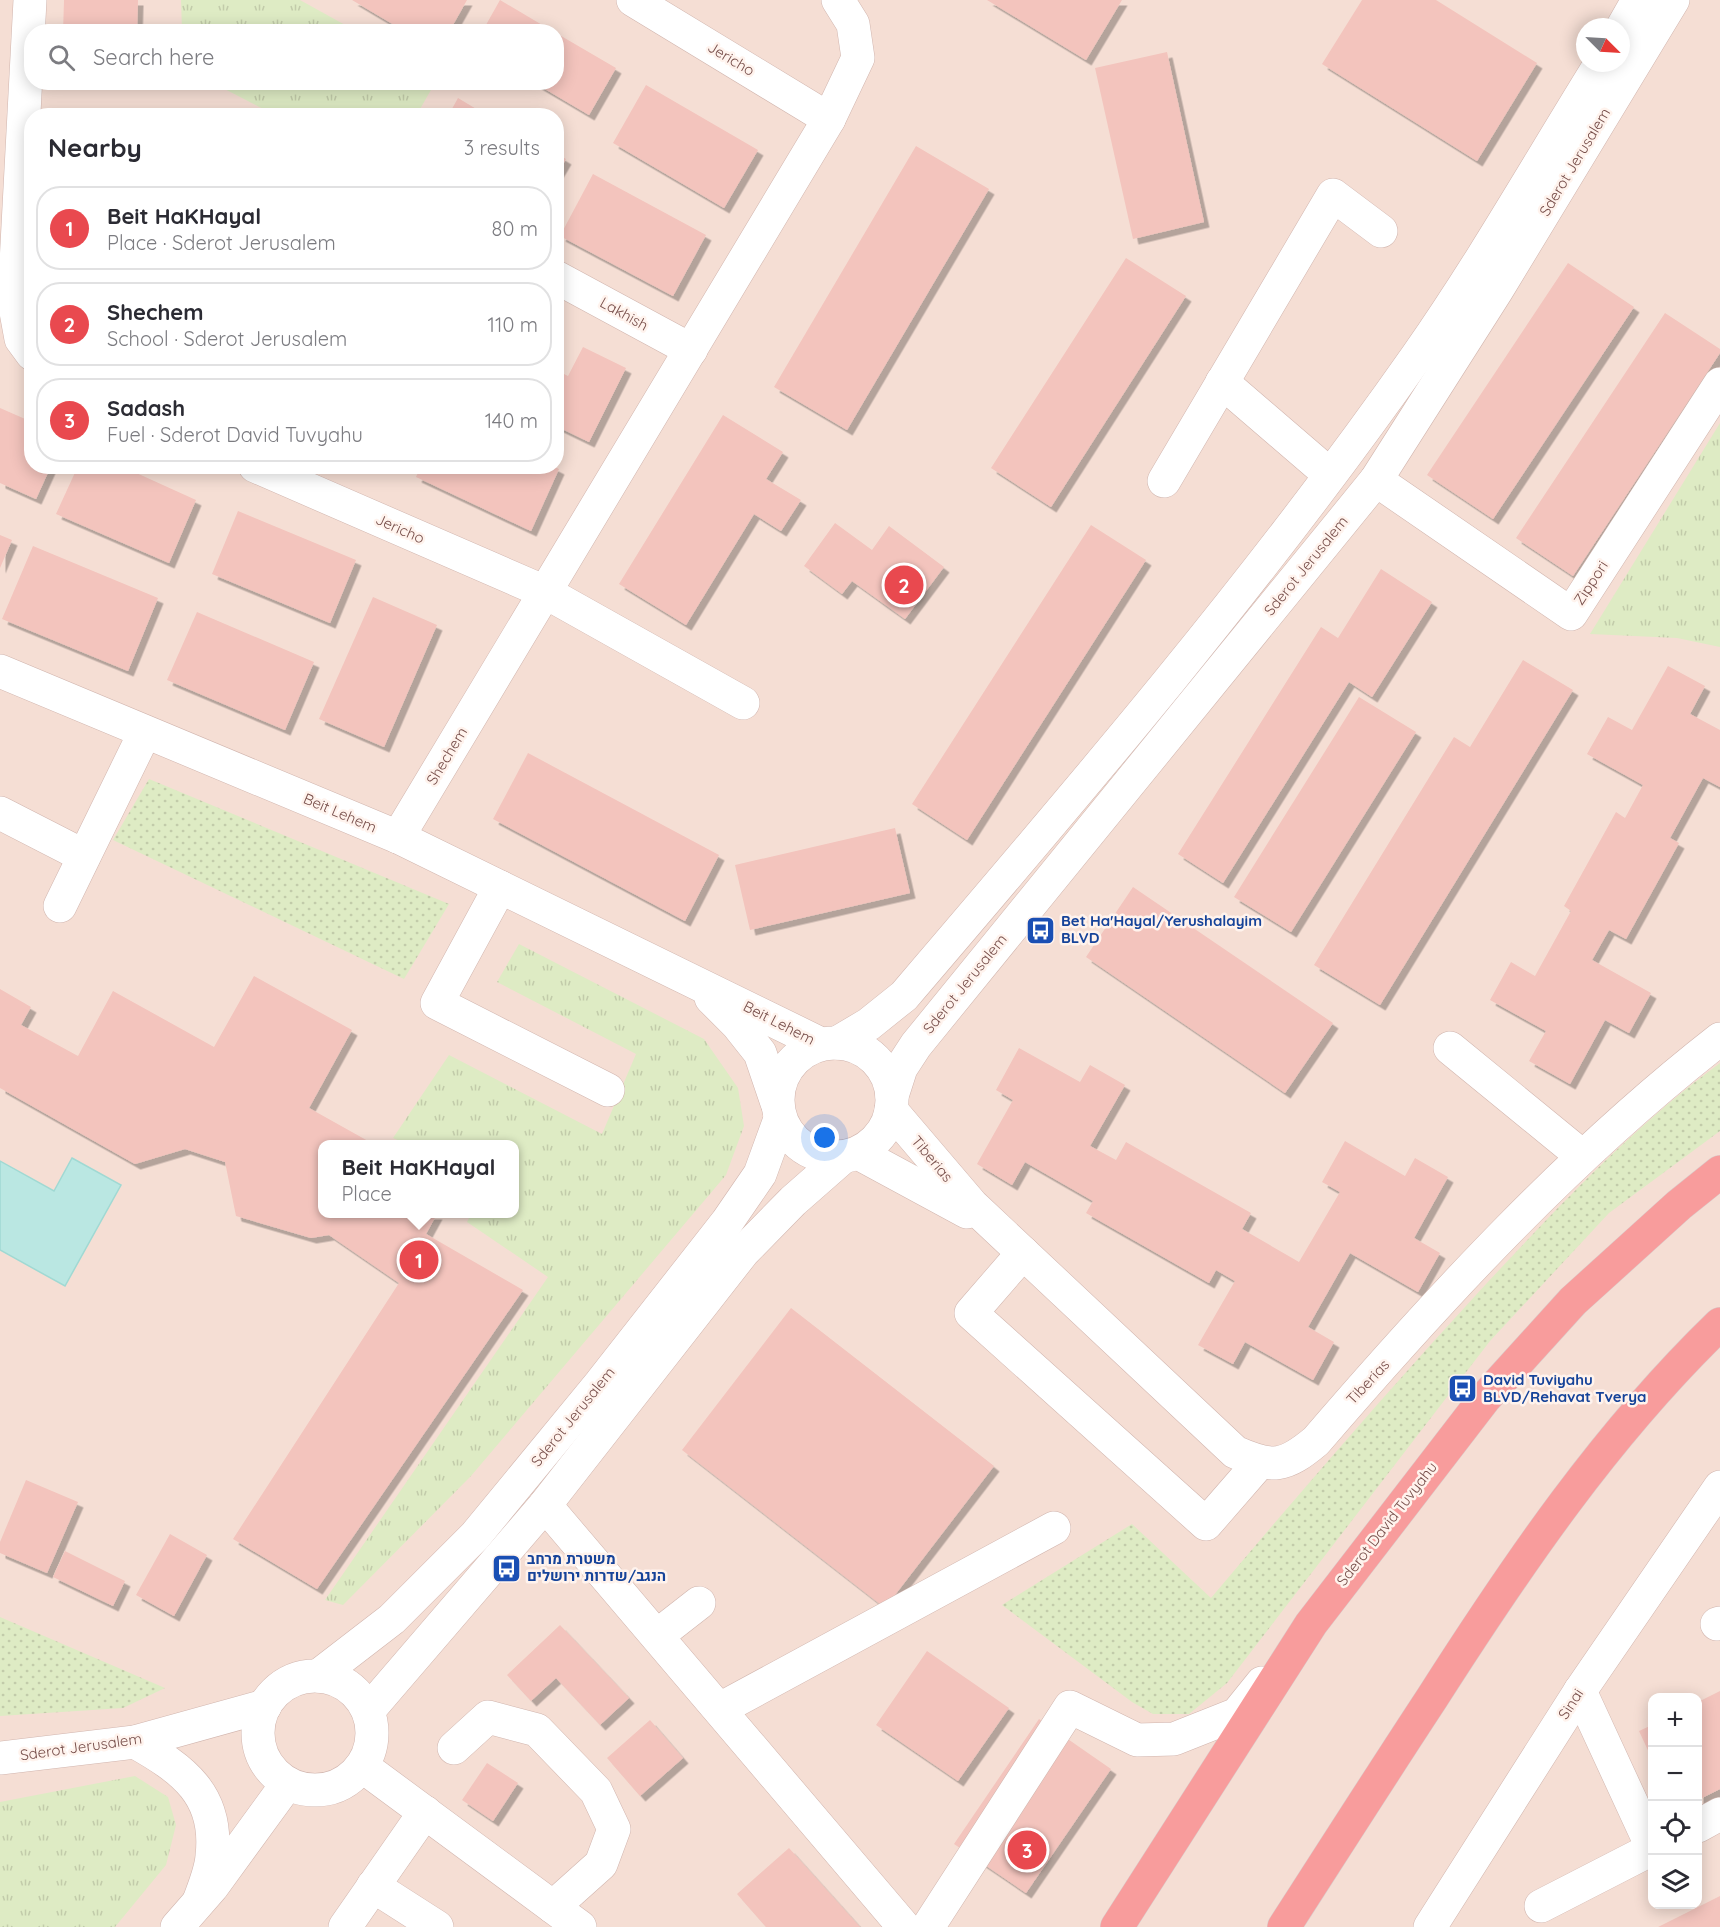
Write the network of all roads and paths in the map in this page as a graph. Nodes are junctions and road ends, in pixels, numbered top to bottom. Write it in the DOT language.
graph roads {
  1 [pos="30,0"];
  2 [pos="633,0"];
  3 [pos="838,0"];
  4 [pos="1638,0"];
  5 [pos="1673,0"];
  6 [pos="1628,18"];
  7 [pos="29,24"];
  8 [pos="1595,72"];
  9 [pos="25,90"];
  10 [pos="24,108"];
  11 [pos="24,112"];
  12 [pos="829,119"];
  13 [pos="1381,231"];
  14 [pos="564,281"];
  15 [pos="24,343"];
  16 [pos="691,350"];
  17 [pos="1222,382"];
  18 [pos="1720,384"];
  19 [pos="273,474"];
  20 [pos="1329,474"];
  21 [pos="1376,480"];
  22 [pos="1164,481"];
  23 [pos="545,592"];
  24 [pos="0,671"];
  25 [pos="743,703"];
  26 [pos="145,732"];
  27 [pos="0,813"];
  28 [pos="398,837"];
  29 [pos="84,856"];
  30 [pos="500,887"];
  31 [pos="60,906"];
  32 [pos="673,970"];
  33 [pos="1720,1039"];
  34 [pos="829,1044"];
  35 [pos="1450,1048"];
  36 [pos="608,1090"];
  37 [pos="892,1103"];
  38 [pos="779,1111"];
  39 [pos="850,1155"];
  40 [pos="1582,1156"];
  41 [pos="1720,1172"];
  42 [pos="1000,1231"];
  43 [pos="1023,1253"];
  44 [pos="1720,1324"];
  45 [pos="1259,1463"];
  46 [pos="1720,1487"];
  47 [pos="545,1505"];
  48 [pos="1054,1528"];
  49 [pos="699,1603"];
  50 [pos="1311,1624"];
  51 [pos="658,1635"];
  52 [pos="318,1676"];
  53 [pos="1580,1691"];
  54 [pos="265,1706"];
  55 [pos="720,1709"];
  56 [pos="368,1711"];
  57 [pos="135,1742"];
  58 [pos="454,1748"];
  59 [pos="0,1758"];
  60 [pos="362,1766"];
  61 [pos="287,1784"];
  62 [pos="425,1812"];
  63 [pos="1720,1814"];
  64 [pos="1702,1824"];
  65 [pos="1648,1837"];
  66 [pos="1648,1851"];
  67 [pos="373,1887"];
  68 [pos="200,1901"];
  69 [pos="1541,1906"];
  70 [pos="553,1907"];
  71 [pos="177,1927"];
  72 [pos="345,1927"];
  73 [pos="438,1927"];
  74 [pos="580,1927"];
  75 [pos="904,1927"];
  76 [pos="928,1927"];
  77 [pos="1117,1927"];
  78 [pos="1284,1927"];
  79 [pos="1430,1927"];
  1 -- 7 [label="street"];
  2 -- 12 [label="street, Jericho"];
  3 -- 12 [label="street, Shechem"];
  4 -- 6 [label="street"];
  5 -- 21 [label="street, Sderot Jerusalem"];
  8 -- 20 [label="street, Sderot Jerusalem"];
  9 -- 10 [label="street"];
  11 -- 15 [label="street"];
  12 -- 16 [label="street, Shechem"];
  13 -- 17 [label="street"];
  14 -- 16 [label="street, Lakhish"];
  16 -- 23 [label="street, Shechem"];
  17 -- 20 [label="street"];
  17 -- 22 [label="street"];
  18 -- 21 [label="street, Zippori"];
  19 -- 23 [label="street, Jericho"];
  20 -- 34 [label="street, Sderot Jerusalem"];
  21 -- 37 [label="street, Sderot Jerusalem"];
  23 -- 25 [label="street, Jericho"];
  23 -- 28 [label="street, Shechem"];
  24 -- 26 [label="street, Beit Lehem"];
  26 -- 28 [label="street, Beit Lehem"];
  26 -- 29 [label="street"];
  27 -- 29 [label="street"];
  28 -- 30 [label="street, Beit Lehem"];
  29 -- 31 [label="street"];
  30 -- 32 [label="street, Beit Lehem"];
  30 -- 36 [label="street"];
  32 -- 34 [label="street, Beit Lehem"];
  32 -- 38 [label="street, Beit Lehem"];
  33 -- 40 [label="street, Tiberias"];
  34 -- 37 [label="street"];
  34 -- 38 [label="street"];
  35 -- 40 [label="street"];
  37 -- 39 [label="street"];
  37 -- 42 [label="street, Tiberias"];
  38 -- 39 [label="street"];
  38 -- 52 [label="street, Sderot Jerusalem"];
  39 -- 42 [label="street, Tiberias"];
  39 -- 47 [label="street, Sderot Jerusalem"];
  40 -- 45 [label="street, Tiberias"];
  41 -- 50 [label="highway, Sderot David Tuvyahu"];
  42 -- 43 [label="street, Tiberias"];
  43 -- 45 [label="street, Tiberias"];
  43 -- 45 [label="street"];
  44 -- 78 [label="highway"];
  46 -- 53 [label="street, Sinai"];
  47 -- 51 [label="street"];
  47 -- 56 [label="street, Sderot Jerusalem"];
  48 -- 55 [label="street"];
  49 -- 51 [label="street"];
  50 -- 76 [label="street"];
  50 -- 77 [label="highway, Sderot David Tuvyahu"];
  51 -- 55 [label="street"];
  52 -- 54 [label="street"];
  52 -- 56 [label="street"];
  53 -- 65 [label="street"];
  53 -- 79 [label="street, Sinai"];
  54 -- 57 [label="street, Sderot Jerusalem"];
  54 -- 61 [label="street"];
  55 -- 75 [label="street"];
  56 -- 60 [label="street"];
  57 -- 59 [label="street, Sderot Jerusalem"];
  57 -- 68 [label="street"];
  58 -- 70 [label="street"];
  60 -- 61 [label="street"];
  60 -- 62 [label="street"];
  61 -- 68 [label="street"];
  62 -- 67 [label="street"];
  62 -- 70 [label="street"];
  63 -- 64 [label="street"];
  66 -- 69 [label="street"];
  67 -- 72 [label="street"];
  67 -- 73 [label="street"];
  68 -- 71 [label="street"];
  70 -- 74 [label="street"];
}
